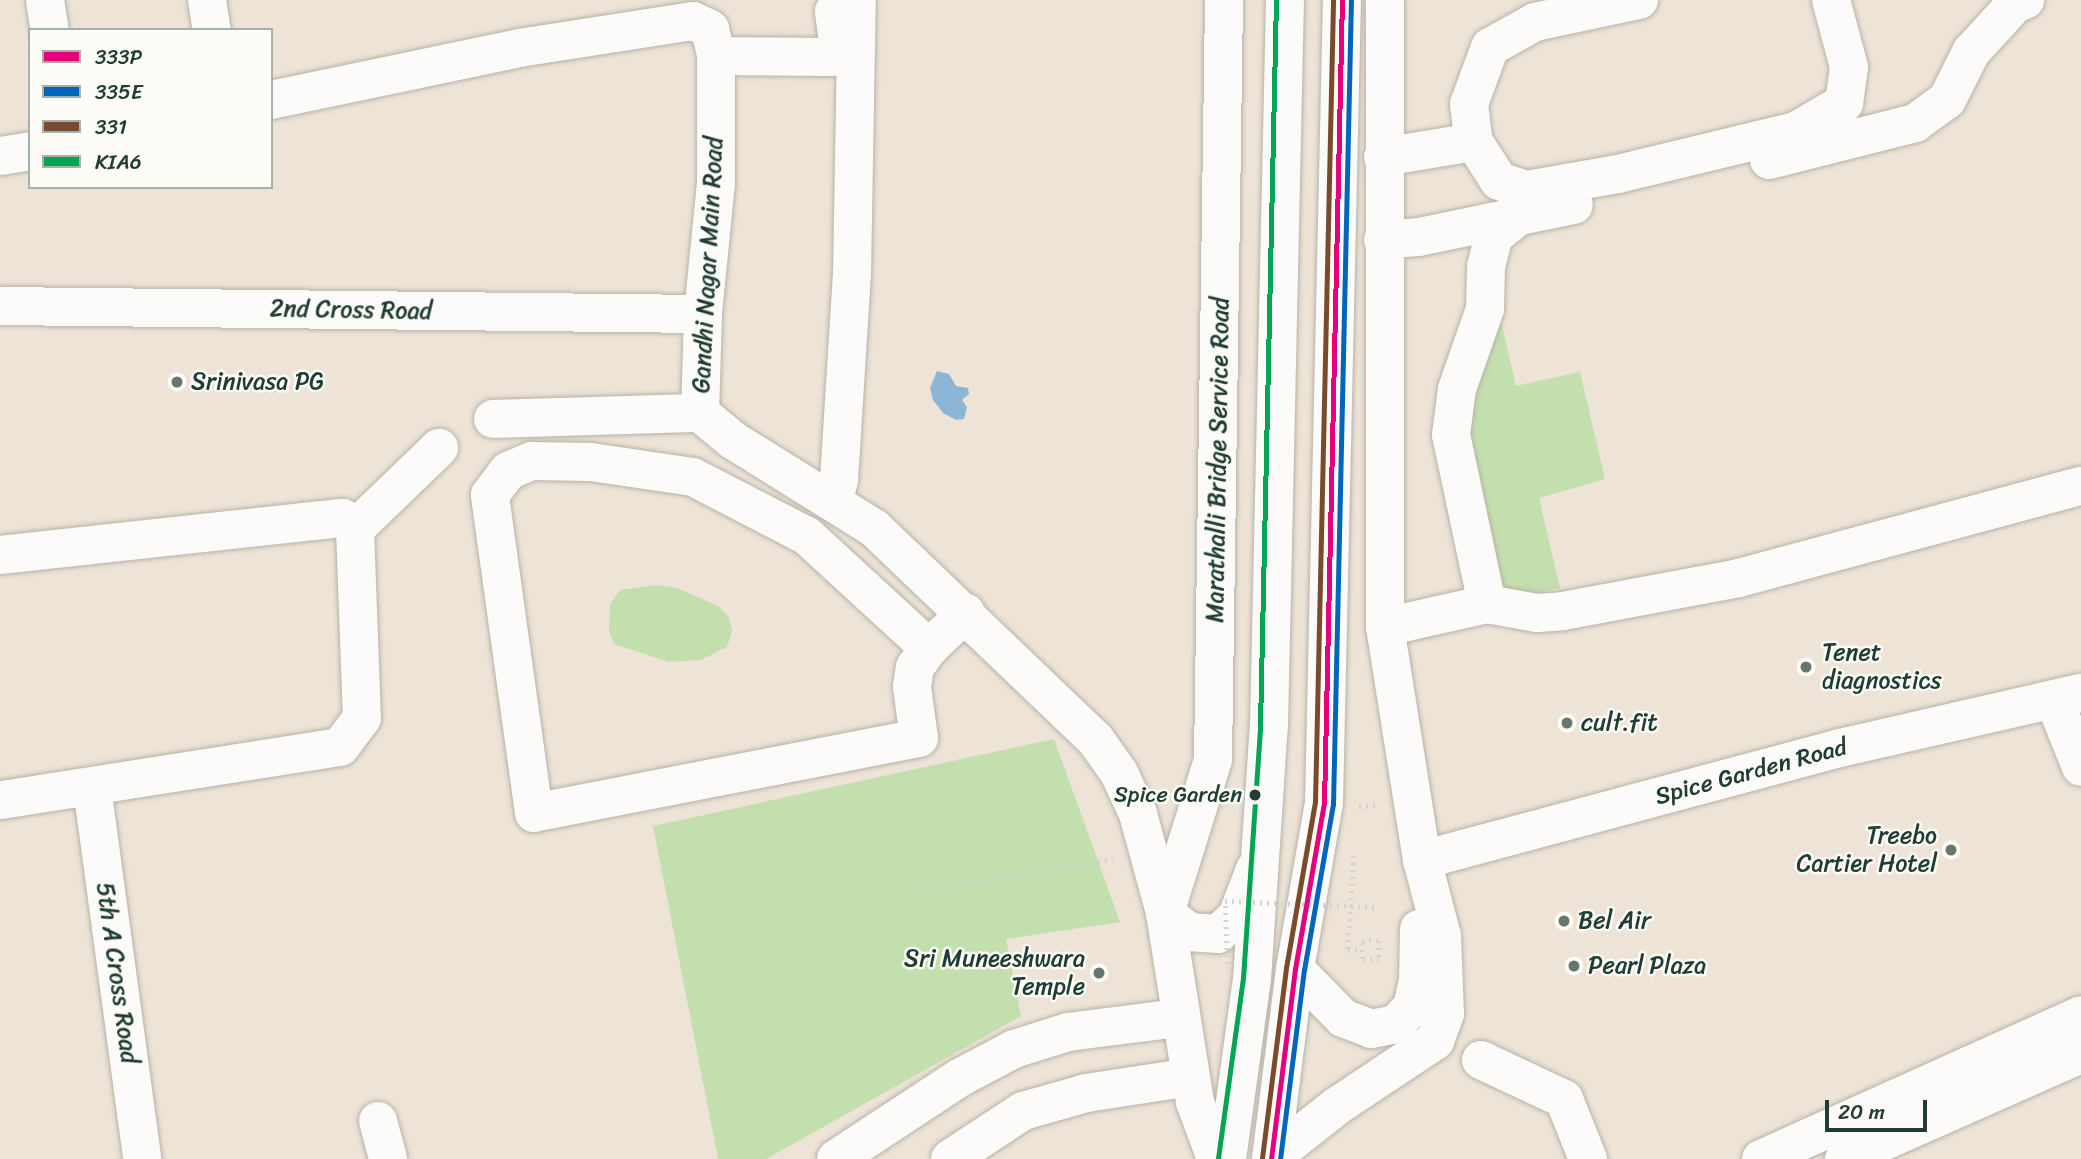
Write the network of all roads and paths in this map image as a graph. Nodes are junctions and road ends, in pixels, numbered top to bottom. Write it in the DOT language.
graph roads {
  1 [pos="46,0"];
  2 [pos="207,0"];
  3 [pos="832,0"];
  4 [pos="858,0"];
  5 [pos="1224,0"];
  6 [pos="1285,0"];
  7 [pos="1342,0"];
  8 [pos="1385,0"];
  9 [pos="1639,0"];
  10 [pos="1831,0"];
  11 [pos="2025,0"];
  12 [pos="50,28"];
  13 [pos="212,28"];
  14 [pos="716,56"];
  15 [pos="273,100"];
  16 [pos="1474,142"];
  17 [pos="28,151"];
  18 [pos="0,156"];
  19 [pos="1383,157"];
  20 [pos="1516,218"];
  21 [pos="1383,240"];
  22 [pos="0,306"];
  23 [pos="703,314"];
  24 [pos="700,413"];
  25 [pos="493,419"];
  26 [pos="439,448"];
  27 [pos="2081,486"];
  28 [pos="834,499"];
  29 [pos="355,529"];
  30 [pos="0,555"];
  31 [pos="1487,604"];
  32 [pos="966,613"];
  33 [pos="1385,626"];
  34 [pos="929,648"];
  35 [pos="2067,697"];
  36 [pos="2081,767"];
  37 [pos="92,787"];
  38 [pos="0,800"];
  39 [pos="1369,806"];
  40 [pos="1357,819"];
  41 [pos="1355,845"];
  42 [pos="1149,853"];
  43 [pos="1260,856"];
  44 [pos="1422,860"];
  45 [pos="918,890"];
  46 [pos="1376,907"];
  47 [pos="1165,913"];
  48 [pos="1362,949"];
  49 [pos="1227,964"];
  50 [pos="1295,969"];
  51 [pos="2081,1015"];
  52 [pos="1179,1018"];
  53 [pos="2081,1054"];
  54 [pos="1481,1060"];
  55 [pos="1191,1077"];
  56 [pos="378,1122"];
  57 [pos="142,1159"];
  58 [pos="388,1159"];
  59 [pos="836,1159"];
  60 [pos="950,1159"];
  61 [pos="1216,1159"];
  62 [pos="1227,1159"];
  63 [pos="1270,1159"];
  64 [pos="1588,1159"];
  65 [pos="1760,1159"];
  66 [pos="1844,1159"];
  1 -- 12 [label="street"];
  2 -- 13 [label="street"];
  3 -- 14 [label="street"];
  4 -- 28 [label="street"];
  5 -- 47 [label="street, Marathalli Bridge Service Road"];
  6 -- 43 [label="street"];
  7 -- 50 [label="street"];
  8 -- 19 [label="street"];
  9 -- 16 [label="street"];
  10 -- 16 [label="street"];
  11 -- 20 [label="street"];
  14 -- 15 [label="street, Gandhi Nagar Main Road"];
  14 -- 23 [label="street, Gandhi Nagar Main Road"];
  16 -- 19 [label="street"];
  17 -- 18 [label="street"];
  19 -- 21 [label="street"];
  20 -- 21 [label="street"];
  20 -- 31 [label="street"];
  21 -- 33 [label="street"];
  22 -- 23 [label="street, 2nd Cross Road"];
  23 -- 24 [label="street, Gandhi Nagar Main Road"];
  24 -- 25 [label="street"];
  24 -- 28 [label="street, Gandhi Nagar Main Road"];
  26 -- 29 [label="street"];
  27 -- 31 [label="street"];
  28 -- 32 [label="street, Gandhi Nagar Main Road"];
  29 -- 30 [label="street"];
  29 -- 37 [label="street"];
  31 -- 33 [label="street"];
  32 -- 34 [label="street"];
  32 -- 42 [label="street, Gandhi Nagar Main Road"];
  33 -- 44 [label="street"];
  34 -- 34 [label="street"];
  35 -- 36 [label="street"];
  35 -- 44 [label="street, Spice Garden Road"];
  37 -- 38 [label="street"];
  37 -- 57 [label="street, 5th A Cross Road"];
  39 -- 40 [label="path"];
  41 -- 48 [label="path"];
  42 -- 45 [label="path"];
  42 -- 47 [label="street, Gandhi Nagar Main Road"];
  43 -- 47 [label="street"];
  43 -- 62 [label="street"];
  44 -- 50 [label="street"];
  44 -- 63 [label="street"];
  46 -- 49 [label="path, bridge"];
  47 -- 52 [label="street, Marathalli Bridge Service Road"];
  48 -- 48 [label="path"];
  50 -- 63 [label="street"];
  51 -- 65 [label="street"];
  52 -- 55 [label="street, Marathalli Bridge Service Road"];
  52 -- 59 [label="street"];
  53 -- 66 [label="street"];
  54 -- 64 [label="street"];
  55 -- 60 [label="street"];
  55 -- 61 [label="street, Marathalli Bridge Service Road"];
  56 -- 58 [label="street"];
}
